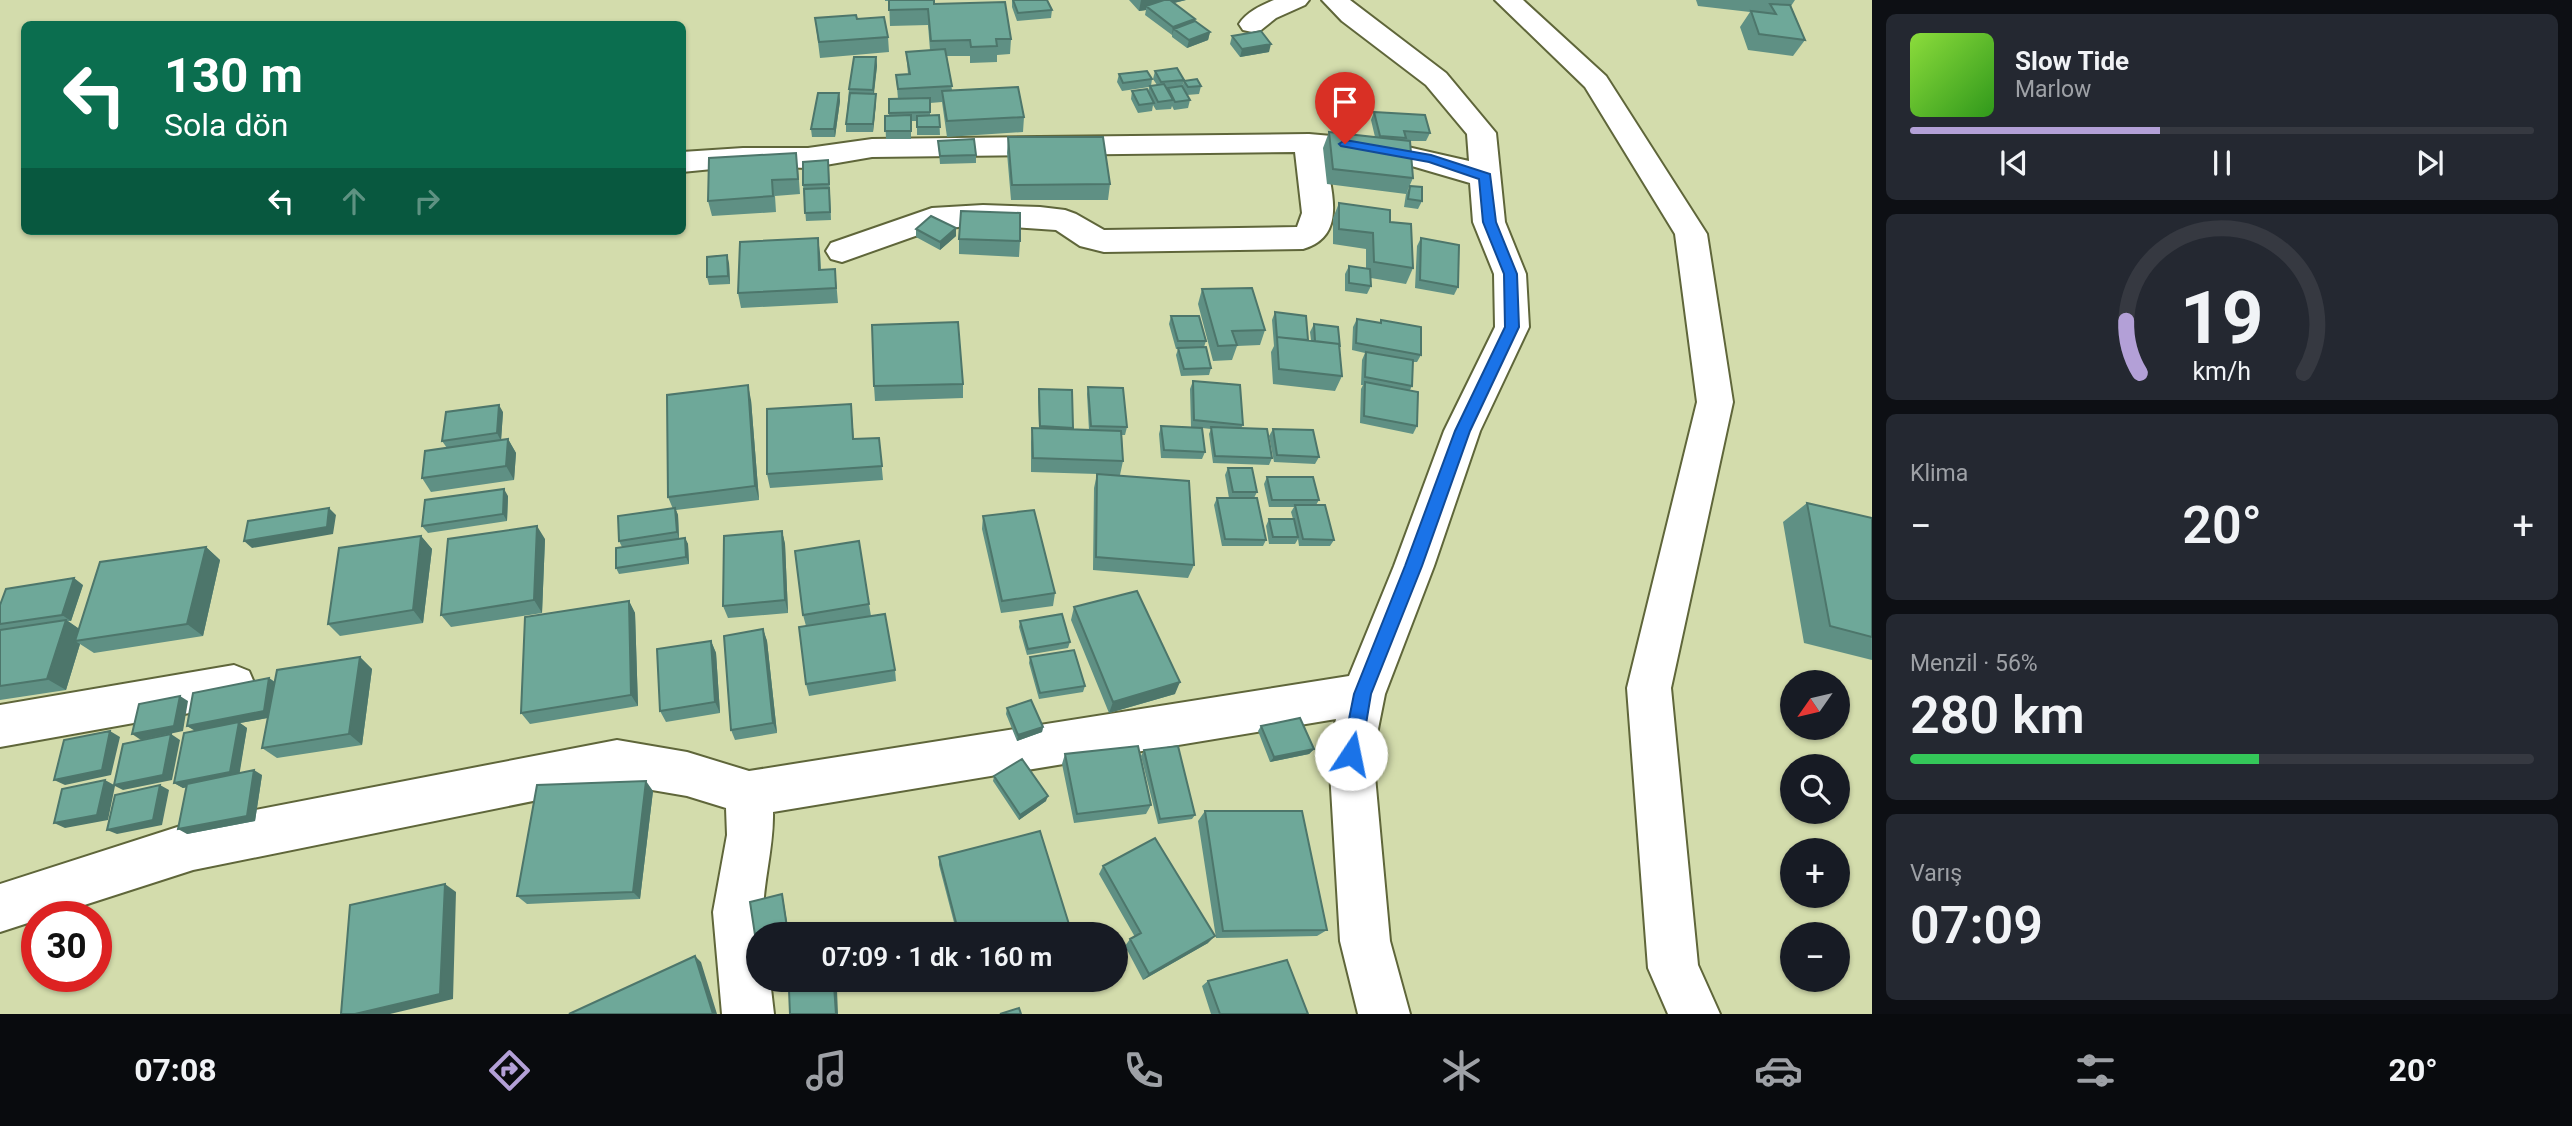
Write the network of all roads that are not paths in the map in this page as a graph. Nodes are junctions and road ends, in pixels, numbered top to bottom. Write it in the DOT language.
graph roads {
  1 [pos="1296,0"];
  2 [pos="1335,0"];
  3 [pos="1508,0"];
  4 [pos="1252,24"];
  5 [pos="1309,143"];
  6 [pos="686,162"];
  7 [pos="1485,177"];
  8 [pos="842,251"];
  9 [pos="234,685"];
  10 [pos="1363,694"];
  11 [pos="0,726"];
  12 [pos="748,793"];
  13 [pos="0,908"];
  14 [pos="748,1014"];
  15 [pos="1384,1014"];
  16 [pos="1694,1014"];
  1 -- 4 [label="street"];
  2 -- 7 [label="street"];
  3 -- 16 [label="street"];
  5 -- 6 [label="street"];
  5 -- 7 [label="street"];
  5 -- 8 [label="street"];
  7 -- 10 [label="street"];
  9 -- 11 [label="street"];
  10 -- 12 [label="street"];
  10 -- 15 [label="street"];
  12 -- 13 [label="street"];
  12 -- 14 [label="street"];
}
